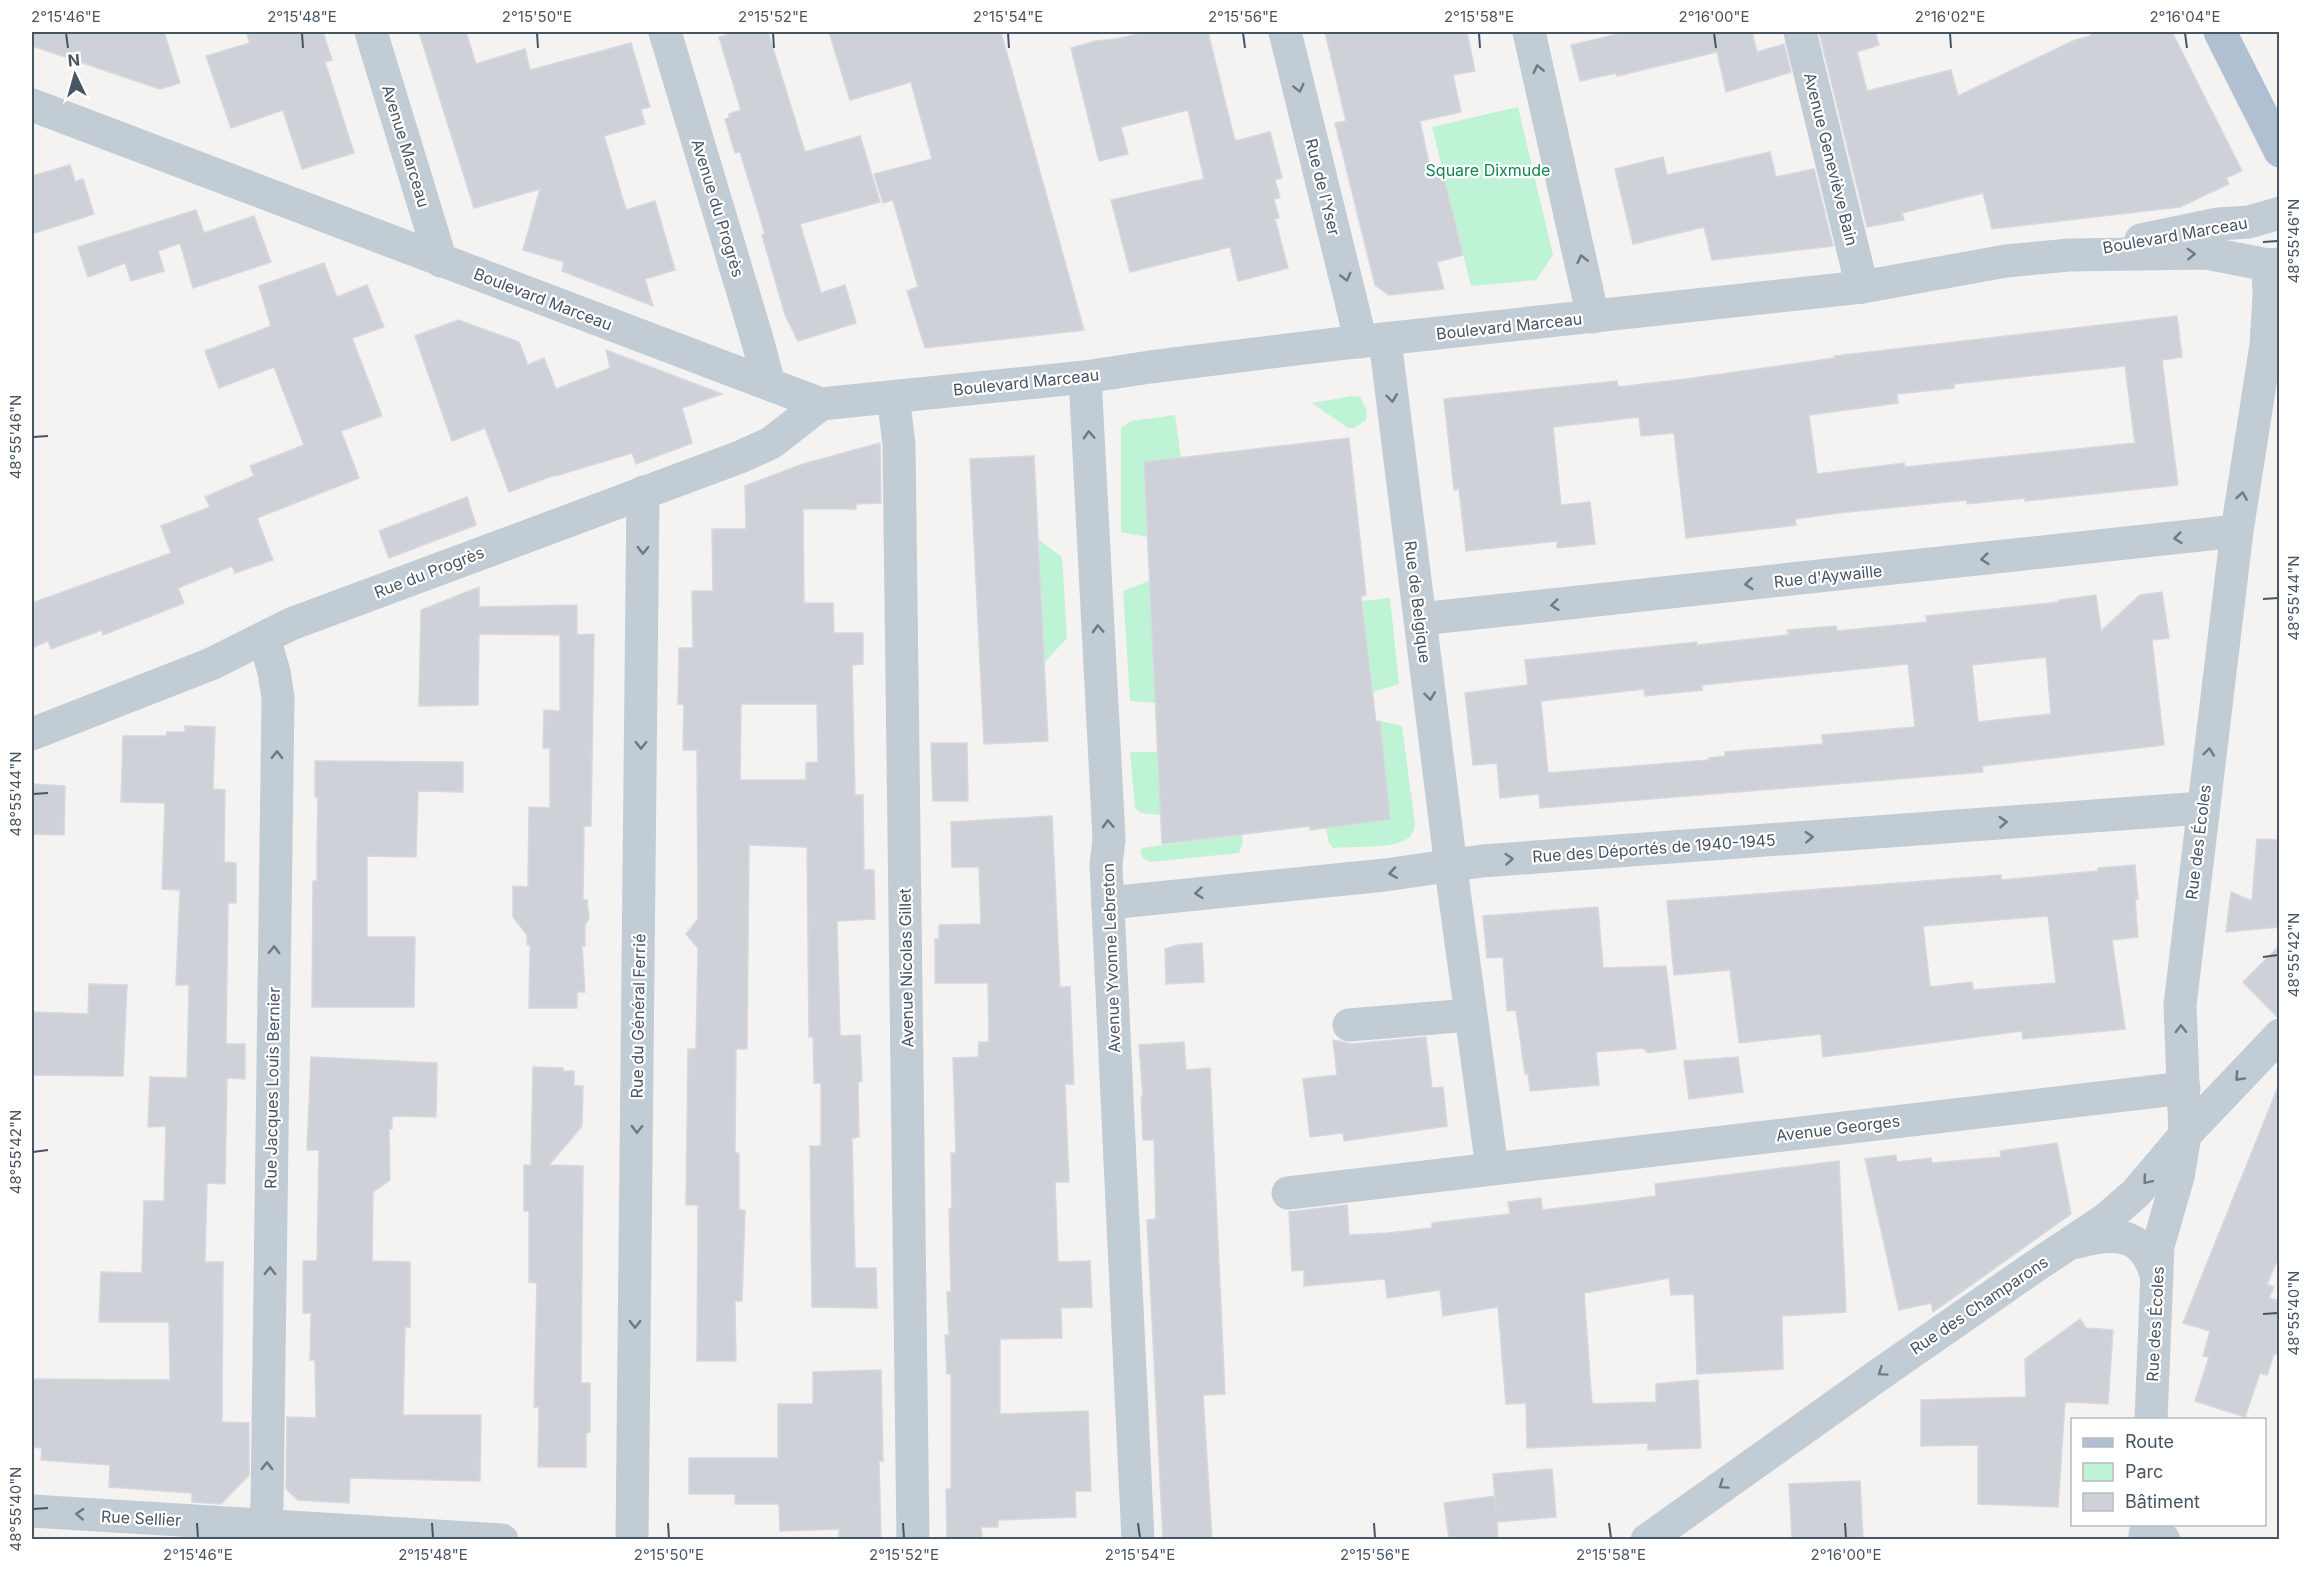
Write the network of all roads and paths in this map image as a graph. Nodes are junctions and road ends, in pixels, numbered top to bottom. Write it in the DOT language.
graph roads {
  1 [pos="371,32"];
  2 [pos="665,32"];
  3 [pos="1285,32"];
  4 [pos="1529,32"];
  5 [pos="1800,32"];
  6 [pos="2220,32"];
  7 [pos="32,105"];
  8 [pos="2280,151"];
  9 [pos="2280,213"];
  10 [pos="2069,255"];
  11 [pos="441,261"];
  12 [pos="2274,265"];
  13 [pos="1862,287"];
  14 [pos="1593,317"];
  15 [pos="1373,341"];
  16 [pos="1085,377"];
  17 [pos="769,384"];
  18 [pos="893,397"];
  19 [pos="821,404"];
  20 [pos="644,492"];
  21 [pos="2237,531"];
  22 [pos="1420,620"];
  23 [pos="264,638"];
  24 [pos="32,734"];
  25 [pos="2202,808"];
  26 [pos="1451,864"];
  27 [pos="1108,903"];
  28 [pos="1470,1014"];
  29 [pos="1349,1024"];
  30 [pos="2280,1035"];
  31 [pos="2184,1088"];
  32 [pos="2185,1135"];
  33 [pos="1492,1168"];
  34 [pos="1288,1192"];
  35 [pos="2069,1244"];
  36 [pos="2157,1278"];
  37 [pos="2151,1418"];
  38 [pos="32,1512"];
  39 [pos="262,1532"];
  40 [pos="502,1539"];
  41 [pos="632,1539"];
  42 [pos="913,1539"];
  43 [pos="1138,1539"];
  44 [pos="1647,1539"];
  1 -- 11 [label="street, Avenue Marceau"];
  2 -- 17 [label="street, Avenue du Progrès"];
  3 -- 15 [label="street, Rue de l'Yser, one-way"];
  14 -- 4 [label="street, one-way"];
  5 -- 13 [label="street, Avenue Geneviève Bain"];
  6 -- 8 [label="main road"];
  7 -- 11 [label="street, Boulevard Marceau"];
  9 -- 10 [label="street, Boulevard Marceau"];
  10 -- 12 [label="street, Boulevard Marceau, one-way"];
  10 -- 13 [label="street, Boulevard Marceau"];
  11 -- 17 [label="street, Boulevard Marceau"];
  21 -- 12 [label="street, Rue des Écoles, one-way"];
  13 -- 14 [label="street, Boulevard Marceau"];
  14 -- 15 [label="street, Boulevard Marceau"];
  15 -- 16 [label="street, Boulevard Marceau"];
  15 -- 22 [label="street, Rue de Belgique, one-way"];
  16 -- 18 [label="street, Boulevard Marceau"];
  27 -- 16 [label="street, Avenue Yvonne Lebreton, one-way"];
  17 -- 19 [label="street, Boulevard Marceau"];
  18 -- 19 [label="street, Boulevard Marceau"];
  18 -- 42 [label="street, Avenue Nicolas Gillet"];
  19 -- 20 [label="street, Rue du Progrès"];
  20 -- 23 [label="street, Rue du Progrès"];
  20 -- 41 [label="street, Rue du Général Ferrié, one-way"];
  21 -- 22 [label="street, Rue d'Aywaille, one-way"];
  25 -- 21 [label="street, Rue des Écoles, one-way"];
  22 -- 26 [label="street, Rue de Belgique, one-way"];
  23 -- 24 [label="street, Rue du Progrès"];
  39 -- 23 [label="street, Rue Jacques Louis Bernier, one-way"];
  26 -- 25 [label="street, Rue des Déportés de 1940-1945, one-way"];
  31 -- 25 [label="street, Rue des Écoles, one-way"];
  26 -- 27 [label="street, Rue des Déportés de 1940-1945, one-way"];
  26 -- 28 [label="street"];
  27 -- 43 [label="street, Avenue Yvonne Lebreton"];
  28 -- 29 [label="street"];
  28 -- 33 [label="street"];
  30 -- 32 [label="street, Rue des Champarons, one-way"];
  31 -- 32 [label="street, Rue des Écoles"];
  31 -- 33 [label="street, Avenue Georges"];
  32 -- 35 [label="street, Rue des Champarons, one-way"];
  32 -- 36 [label="street, Rue des Écoles"];
  33 -- 34 [label="street, Avenue Georges"];
  35 -- 36 [label="street"];
  35 -- 44 [label="street, Rue des Champarons, one-way"];
  36 -- 37 [label="street, Rue des Écoles"];
  39 -- 38 [label="street, Rue Sellier, one-way"];
  39 -- 40 [label="street, Rue Sellier"];
}
